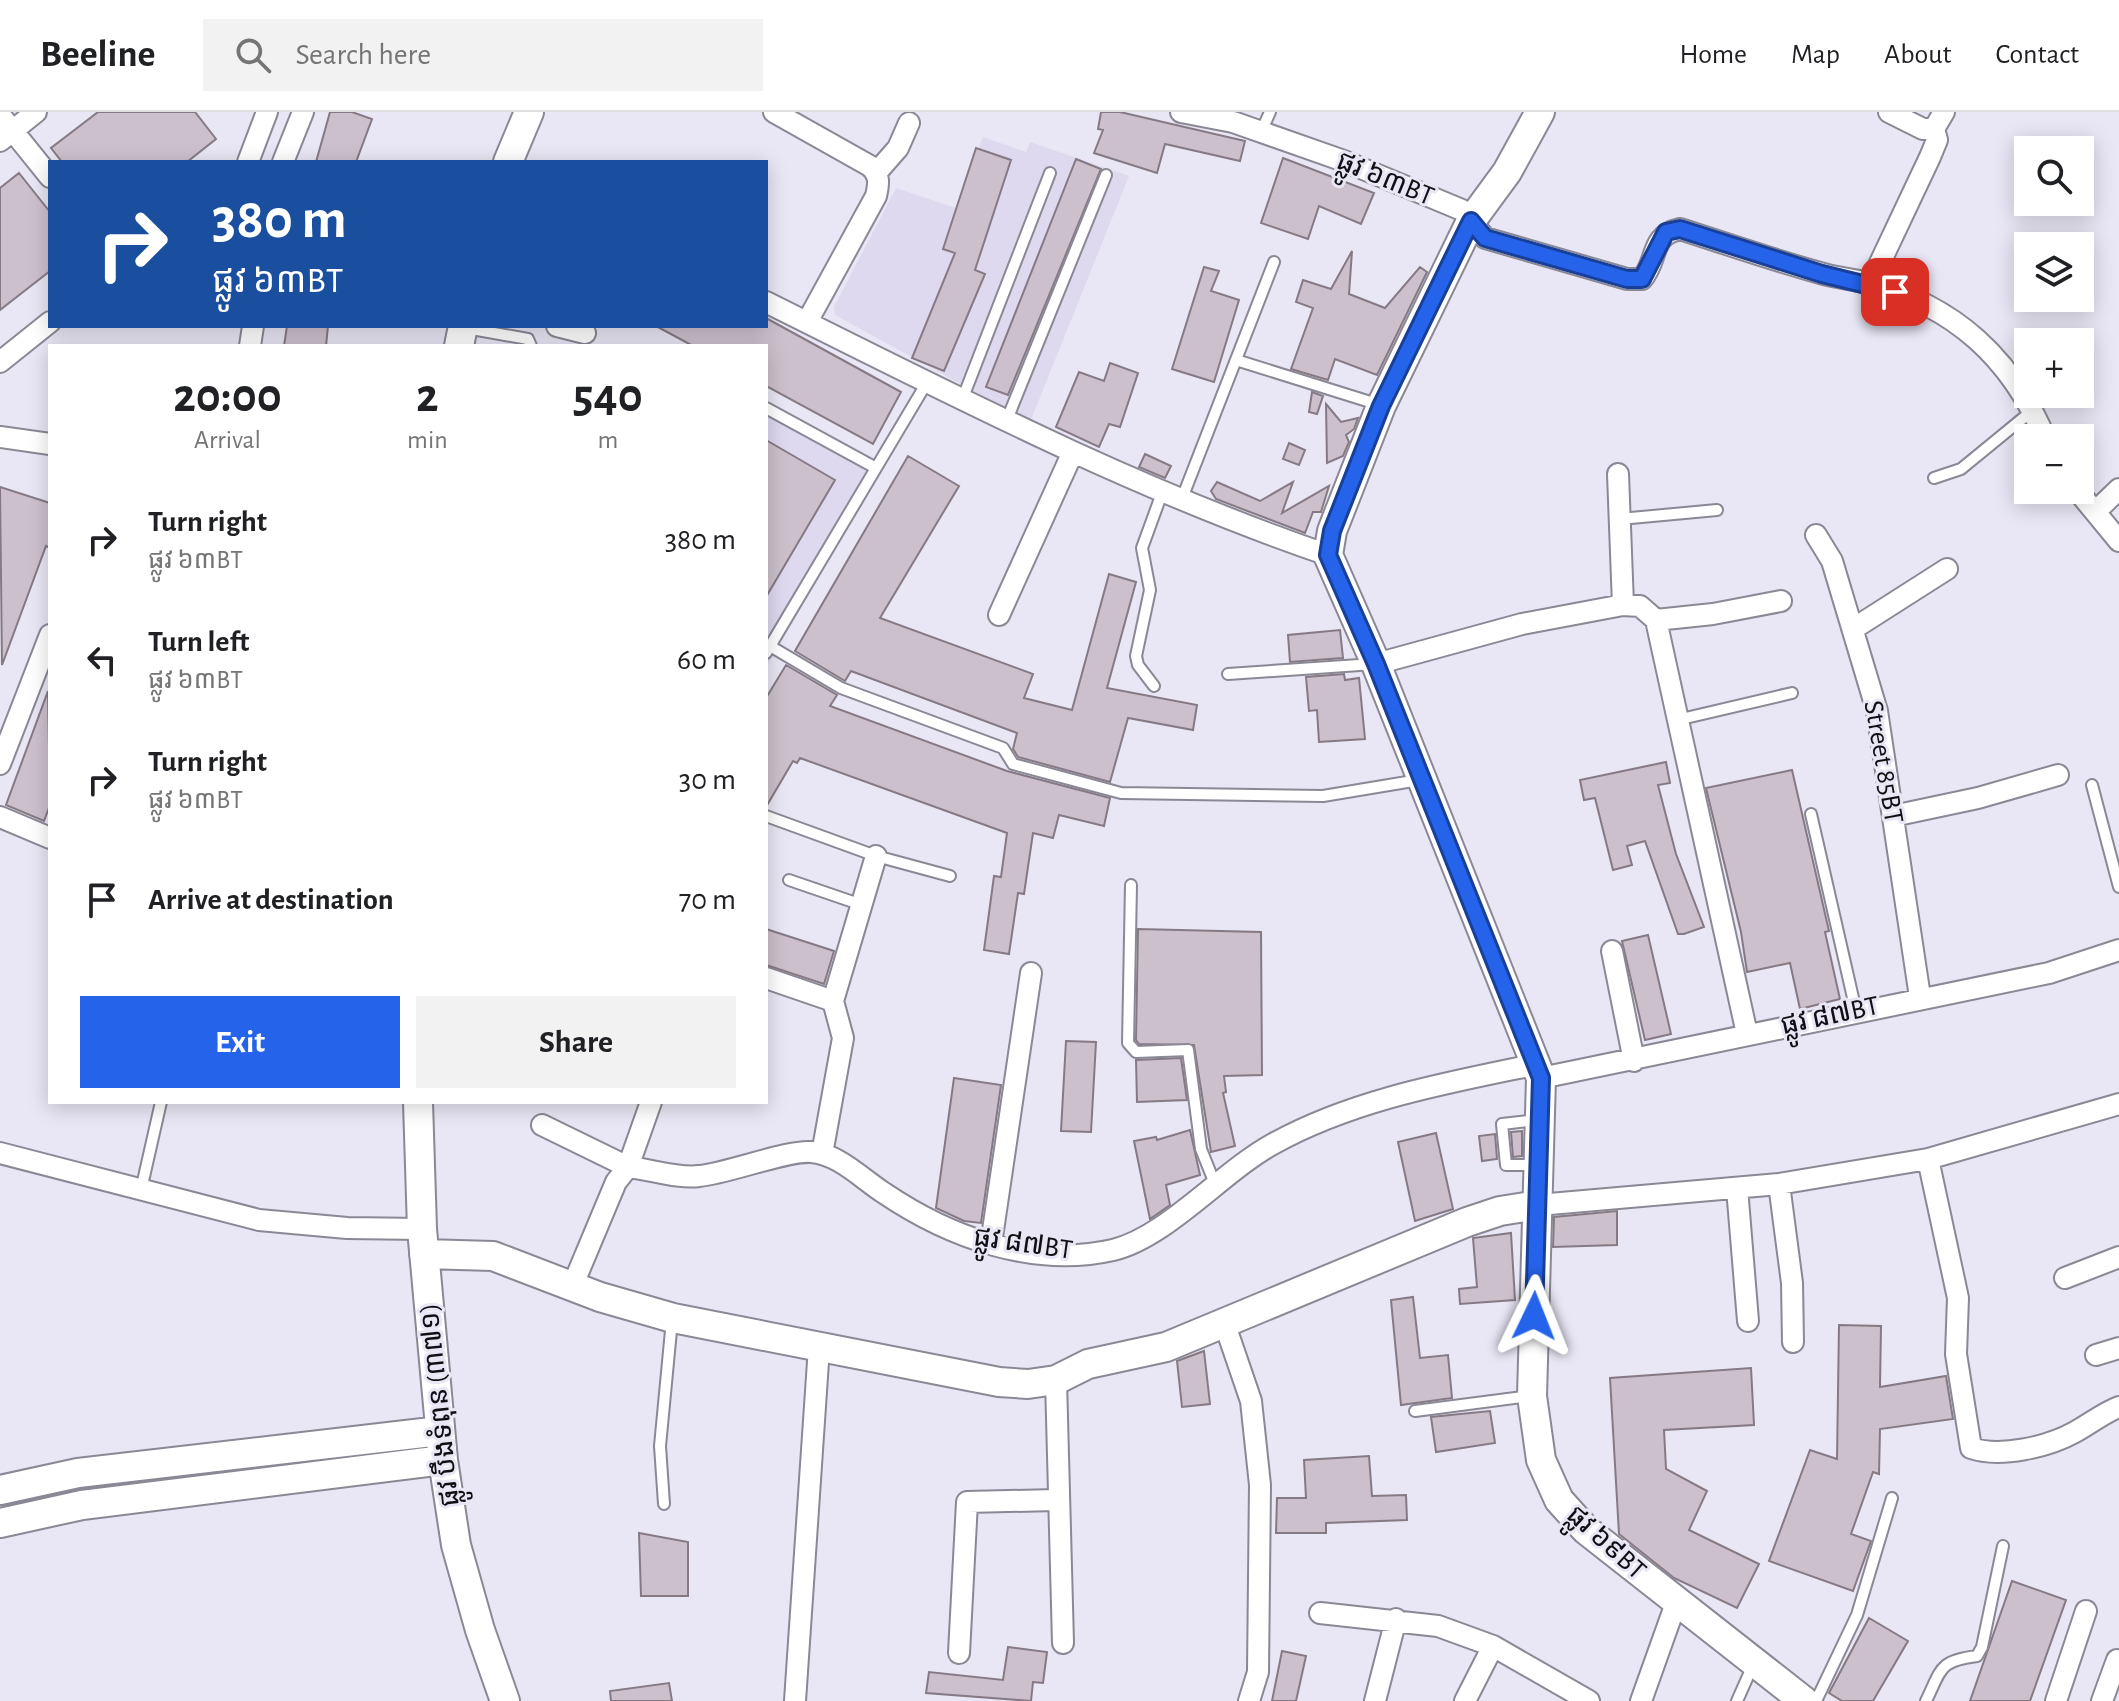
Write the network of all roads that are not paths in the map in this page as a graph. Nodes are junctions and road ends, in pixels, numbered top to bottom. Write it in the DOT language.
graph roads {
  1 [pos="36,112"];
  2 [pos="267,112"];
  3 [pos="303,112"];
  4 [pos="529,112"];
  5 [pos="774,112"];
  6 [pos="1181,112"];
  7 [pos="1270,112"];
  8 [pos="1540,112"];
  9 [pos="1889,112"];
  10 [pos="1939,121"];
  11 [pos="909,123"];
  12 [pos="4,129"];
  13 [pos="1261,132"];
  14 [pos="249,160"];
  15 [pos="284,160"];
  16 [pos="509,160"];
  17 [pos="877,172"];
  18 [pos="1050,173"];
  19 [pos="48,175"];
  20 [pos="1106,175"];
  21 [pos="1471,221"];
  22 [pos="1274,262"];
  23 [pos="1870,284"];
  24 [pos="768,303"];
  25 [pos="807,322"];
  26 [pos="48,324"];
  27 [pos="473,328"];
  28 [pos="565,328"];
  29 [pos="585,333"];
  30 [pos="530,344"];
  31 [pos="1236,360"];
  32 [pos="0,362"];
  33 [pos="926,384"];
  34 [pos="961,402"];
  35 [pos="1381,406"];
  36 [pos="768,409"];
  37 [pos="2033,410"];
  38 [pos="1006,424"];
  39 [pos="2039,424"];
  40 [pos="0,437"];
  41 [pos="48,444"];
  42 [pos="1072,454"];
  43 [pos="876,468"];
  44 [pos="1618,474"];
  45 [pos="1934,478"];
  46 [pos="2119,489"];
  47 [pos="1171,497"];
  48 [pos="2090,504"];
  49 [pos="1717,510"];
  50 [pos="2096,511"];
  51 [pos="1620,519"];
  52 [pos="1816,535"];
  53 [pos="2119,541"];
  54 [pos="1328,555"];
  55 [pos="1947,569"];
  56 [pos="1781,601"];
  57 [pos="1623,605"];
  58 [pos="999,615"];
  59 [pos="1656,620"];
  60 [pos="1853,629"];
  61 [pos="48,640"];
  62 [pos="768,650"];
  63 [pos="1376,664"];
  64 [pos="1228,674"];
  65 [pos="1154,686"];
  66 [pos="1792,693"];
  67 [pos="1677,720"];
  68 [pos="0,764"];
  69 [pos="2058,775"];
  70 [pos="1421,780"];
  71 [pos="2092,785"];
  72 [pos="1811,814"];
  73 [pos="1893,816"];
  74 [pos="0,817"];
  75 [pos="768,817"];
  76 [pos="48,837"];
  77 [pos="876,856"];
  78 [pos="950,876"];
  79 [pos="789,880"];
  80 [pos="1131,885"];
  81 [pos="2119,887"];
  82 [pos="862,905"];
  83 [pos="2119,950"];
  84 [pos="1612,951"];
  85 [pos="1031,973"];
  86 [pos="768,979"];
  87 [pos="1920,997"];
  88 [pos="833,1001"];
  89 [pos="1856,1011"];
  90 [pos="1747,1034"];
  91 [pos="1634,1061"];
  92 [pos="1537,1072"];
  93 [pos="161,1104"];
  94 [pos="418,1104"];
  95 [pos="650,1104"];
  96 [pos="2119,1104"];
  97 [pos="542,1125"];
  98 [pos="0,1153"];
  99 [pos="822,1154"];
  100 [pos="1928,1159"];
  101 [pos="628,1167"];
  102 [pos="1215,1184"];
  103 [pos="1779,1184"];
  104 [pos="1737,1188"];
  105 [pos="141,1190"];
  106 [pos="1538,1205"];
  107 [pos="423,1242"];
  108 [pos="991,1244"];
  109 [pos="2119,1257"];
  110 [pos="2065,1278"];
  111 [pos="572,1287"];
  112 [pos="673,1318"];
  113 [pos="1748,1321"];
  114 [pos="1225,1325"];
  115 [pos="1793,1342"];
  116 [pos="819,1347"];
  117 [pos="2119,1348"];
  118 [pos="2096,1355"];
  119 [pos="1056,1380"];
  120 [pos="1532,1396"];
  121 [pos="2119,1407"];
  122 [pos="1415,1411"];
  123 [pos="440,1431"];
  124 [pos="315,1445"];
  125 [pos="443,1460"];
  126 [pos="318,1475"];
  127 [pos="0,1490"];
  128 [pos="1892,1498"];
  129 [pos="1056,1500"];
  130 [pos="664,1504"];
  131 [pos="0,1523"];
  132 [pos="2003,1546"];
  133 [pos="1676,1603"];
  134 [pos="2086,1611"];
  135 [pos="1320,1613"];
  136 [pos="1396,1619"];
  137 [pos="1063,1643"];
  138 [pos="1493,1646"];
  139 [pos="959,1653"];
  140 [pos="2117,1660"];
  141 [pos="1754,1663"];
  142 [pos="505,1701"];
  143 [pos="795,1701"];
  144 [pos="1249,1701"];
  145 [pos="1375,1701"];
  146 [pos="1465,1701"];
  147 [pos="1589,1701"];
  148 [pos="1641,1701"];
  149 [pos="1737,1701"];
  150 [pos="1804,1701"];
  151 [pos="1816,1701"];
  152 [pos="1926,1701"];
  153 [pos="2056,1701"];
  154 [pos="2102,1701"];
  1 -- 12 [label="street"];
  2 -- 14 [label="street"];
  3 -- 15 [label="street"];
  4 -- 16 [label="street"];
  5 -- 17 [label="street"];
  6 -- 13 [label="street, ផ្លូវ ៦៣BT"];
  7 -- 13 [label="lane"];
  8 -- 21 [label="street"];
  9 -- 10 [label="street"];
  10 -- 23 [label="street"];
  11 -- 17 [label="street"];
  12 -- 19 [label="street"];
  13 -- 21 [label="street, ផ្លូវ ៦៣BT"];
  17 -- 25 [label="street"];
  18 -- 34 [label="lane"];
  20 -- 38 [label="lane"];
  21 -- 23 [label="street, ផ្លូវ ៦៣BT"];
  21 -- 35 [label="street"];
  22 -- 31 [label="lane"];
  23 -- 37 [label="street, ផ្លូវ ៦៣BT"];
  24 -- 25 [label="street"];
  25 -- 33 [label="street"];
  26 -- 32 [label="street"];
  27 -- 30 [label="lane"];
  28 -- 29 [label="street"];
  31 -- 35 [label="lane"];
  31 -- 47 [label="lane"];
  33 -- 34 [label="street"];
  33 -- 43 [label="lane"];
  34 -- 38 [label="street"];
  35 -- 54 [label="street"];
  36 -- 43 [label="lane"];
  37 -- 39 [label="street, ផ្លូវ ៦៣BT"];
  37 -- 45 [label="lane"];
  38 -- 42 [label="street"];
  40 -- 41 [label="street"];
  42 -- 47 [label="street"];
  42 -- 58 [label="street"];
  43 -- 62 [label="lane"];
  44 -- 51 [label="street"];
  46 -- 50 [label="street"];
  47 -- 54 [label="street"];
  47 -- 65 [label="lane"];
  48 -- 50 [label="street"];
  49 -- 51 [label="lane"];
  50 -- 53 [label="street"];
  51 -- 57 [label="street"];
  52 -- 60 [label="street, Street 85BT"];
  54 -- 63 [label="street, ផ្លូវ ៦៩BT"];
  55 -- 60 [label="street"];
  56 -- 59 [label="street"];
  57 -- 59 [label="street"];
  57 -- 63 [label="street"];
  59 -- 67 [label="street"];
  60 -- 73 [label="street, Street 85BT"];
  61 -- 68 [label="street"];
  62 -- 70 [label="lane"];
  63 -- 64 [label="lane"];
  63 -- 70 [label="street, ផ្លូវ ៦៩BT"];
  66 -- 67 [label="lane"];
  67 -- 90 [label="street"];
  69 -- 73 [label="street"];
  70 -- 92 [label="street, ផ្លូវ ៦៩BT"];
  71 -- 81 [label="lane"];
  72 -- 89 [label="lane"];
  73 -- 87 [label="street, Street 85BT"];
  74 -- 76 [label="street"];
  75 -- 77 [label="lane"];
  77 -- 78 [label="lane"];
  77 -- 82 [label="street"];
  79 -- 82 [label="lane"];
  80 -- 102 [label="lane"];
  82 -- 88 [label="street"];
  83 -- 87 [label="street, ផ្លូវ ៨៧BT"];
  84 -- 91 [label="street"];
  85 -- 108 [label="street"];
  86 -- 88 [label="street"];
  87 -- 89 [label="street, ផ្លូវ ៨៧BT"];
  88 -- 99 [label="street"];
  89 -- 90 [label="street, ផ្លូវ ៨៧BT"];
  90 -- 91 [label="street, ផ្លូវ ៨៧BT"];
  91 -- 92 [label="street, ផ្លូវ ៨៧BT"];
  92 -- 102 [label="street, ផ្លូវ ៨៧BT"];
  92 -- 106 [label="street, ផ្លូវ ៦៩BT"];
  93 -- 105 [label="lane"];
  94 -- 107 [label="street, ផ្លូវ បឹងទំពុន (៣៧១)"];
  95 -- 101 [label="street"];
  96 -- 100 [label="street"];
  97 -- 101 [label="street"];
  98 -- 105 [label="street"];
  99 -- 101 [label="street"];
  99 -- 108 [label="street, ផ្លូវ ៨៧BT"];
  100 -- 103 [label="street"];
  100 -- 121 [label="street"];
  101 -- 111 [label="street"];
  102 -- 108 [label="street, ផ្លូវ ៨៧BT"];
  103 -- 104 [label="street"];
  103 -- 115 [label="street"];
  104 -- 106 [label="street"];
  104 -- 113 [label="street"];
  105 -- 107 [label="street"];
  106 -- 114 [label="street"];
  106 -- 120 [label="street, ផ្លូវ ៦៩BT"];
  107 -- 111 [label="street"];
  107 -- 123 [label="street, ផ្លូវ បឹងទំពុន (៣៧១)"];
  109 -- 110 [label="street"];
  111 -- 112 [label="street"];
  112 -- 116 [label="street"];
  112 -- 130 [label="lane"];
  114 -- 119 [label="street"];
  114 -- 144 [label="street"];
  116 -- 119 [label="street"];
  116 -- 143 [label="street"];
  117 -- 118 [label="street"];
  119 -- 129 [label="street"];
  120 -- 122 [label="lane"];
  120 -- 133 [label="street, ផ្លូវ ៦៩BT"];
  123 -- 124 [label="street"];
  123 -- 125 [label="street, ផ្លូវ បឹងទំពុន (៣៧១)"];
  124 -- 126 [label="street"];
  124 -- 127 [label="street"];
  125 -- 126 [label="street"];
  125 -- 142 [label="street, ផ្លូវ បឹងទំពុន (៣៧១)"];
  126 -- 131 [label="street"];
  128 -- 151 [label="lane"];
  129 -- 137 [label="street"];
  129 -- 139 [label="street"];
  132 -- 152 [label="lane"];
  133 -- 141 [label="street, ផ្លូវ ៦៩BT"];
  133 -- 148 [label="street"];
  134 -- 153 [label="street"];
  135 -- 136 [label="street"];
  136 -- 138 [label="street"];
  136 -- 145 [label="street"];
  138 -- 146 [label="street"];
  138 -- 147 [label="street"];
  140 -- 154 [label="street"];
  141 -- 149 [label="lane"];
  141 -- 150 [label="street, ផ្លូវ ៦៩BT"];
}
